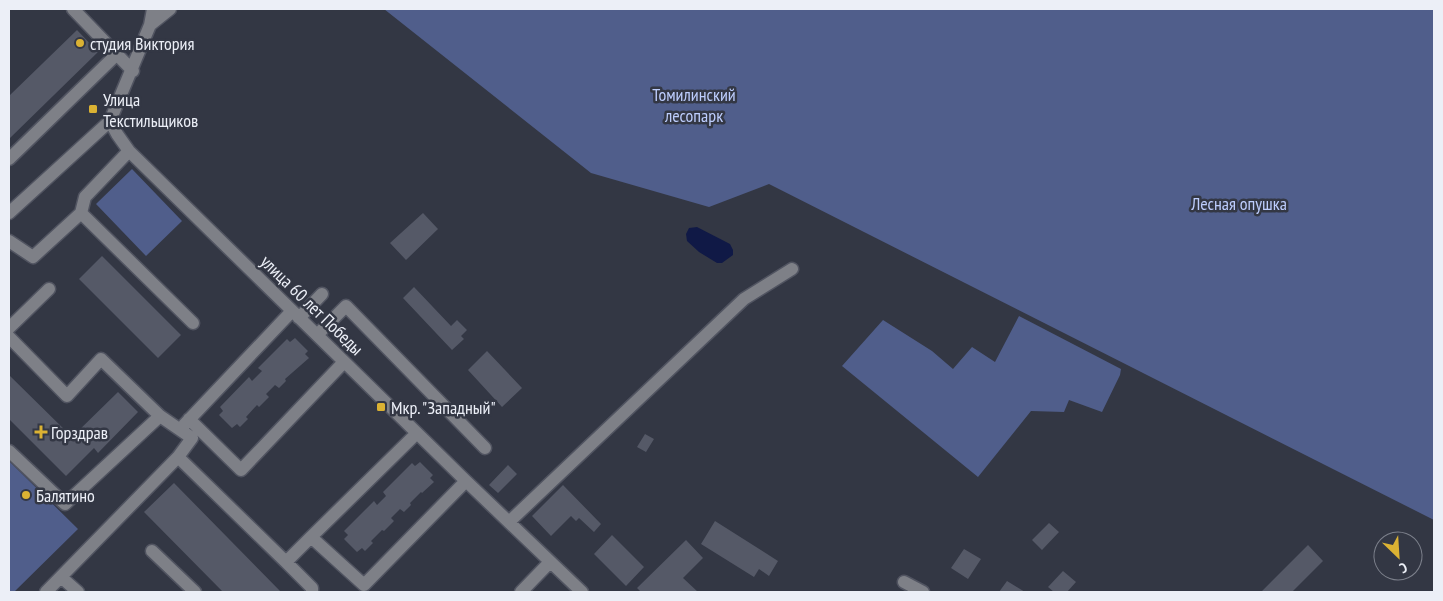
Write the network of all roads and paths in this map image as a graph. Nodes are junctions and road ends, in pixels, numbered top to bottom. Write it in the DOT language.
graph roads {
  1 [pos="73,9"];
  2 [pos="153,9"];
  3 [pos="170,9"];
  4 [pos="150,25"];
  5 [pos="117,54"];
  6 [pos="133,70"];
  7 [pos="110,121"];
  8 [pos="129,150"];
  9 [pos="9,159"];
  10 [pos="81,213"];
  11 [pos="9,214"];
  12 [pos="9,241"];
  13 [pos="792,269"];
  14 [pos="50,289"];
  15 [pos="322,294"];
  16 [pos="296,314"];
  17 [pos="193,323"];
  18 [pos="9,328"];
  19 [pos="317,335"];
  20 [pos="9,336"];
  21 [pos="344,362"];
  22 [pos="160,416"];
  23 [pos="189,419"];
  24 [pos="180,430"];
  25 [pos="417,433"];
  26 [pos="485,448"];
  27 [pos="9,451"];
  28 [pos="178,456"];
  29 [pos="466,481"];
  30 [pos="509,522"];
  31 [pos="311,536"];
  32 [pos="152,551"];
  33 [pos="286,562"];
  34 [pos="550,562"];
  35 [pos="62,577"];
  36 [pos="904,582"];
  37 [pos="46,592"];
  38 [pos="78,592"];
  39 [pos="195,592"];
  40 [pos="312,592"];
  41 [pos="521,592"];
  42 [pos="582,592"];
  43 [pos="923,592"];
  1 -- 5 [label="street"];
  2 -- 4 [label="street"];
  3 -- 4 [label="street"];
  4 -- 6 [label="street"];
  5 -- 6 [label="street"];
  5 -- 9 [label="street"];
  6 -- 7 [label="street"];
  7 -- 8 [label="street, улица 60 лет Победы"];
  7 -- 11 [label="street"];
  8 -- 10 [label="street"];
  8 -- 16 [label="street, улица 60 лет Победы"];
  10 -- 12 [label="street"];
  10 -- 17 [label="street"];
  13 -- 30 [label="street"];
  14 -- 18 [label="street"];
  15 -- 16 [label="street"];
  16 -- 19 [label="street, улица 60 лет Победы"];
  16 -- 23 [label="street"];
  19 -- 21 [label="street, улица 60 лет Победы"];
  19 -- 26 [label="street"];
  20 -- 22 [label="street"];
  21 -- 23 [label="street"];
  21 -- 25 [label="street, улица 60 лет Победы"];
  22 -- 24 [label="street"];
  22 -- 27 [label="street"];
  23 -- 24 [label="street"];
  24 -- 28 [label="street"];
  25 -- 29 [label="street, улица 60 лет Победы"];
  25 -- 31 [label="street"];
  28 -- 33 [label="street"];
  28 -- 35 [label="street"];
  29 -- 30 [label="street, улица 60 лет Победы"];
  29 -- 31 [label="street"];
  30 -- 34 [label="street, улица 60 лет Победы"];
  31 -- 33 [label="street"];
  32 -- 39 [label="street"];
  33 -- 40 [label="street"];
  34 -- 41 [label="street"];
  34 -- 42 [label="street, улица 60 лет Победы"];
  35 -- 37 [label="street"];
  35 -- 38 [label="street"];
  36 -- 43 [label="street"];
}
